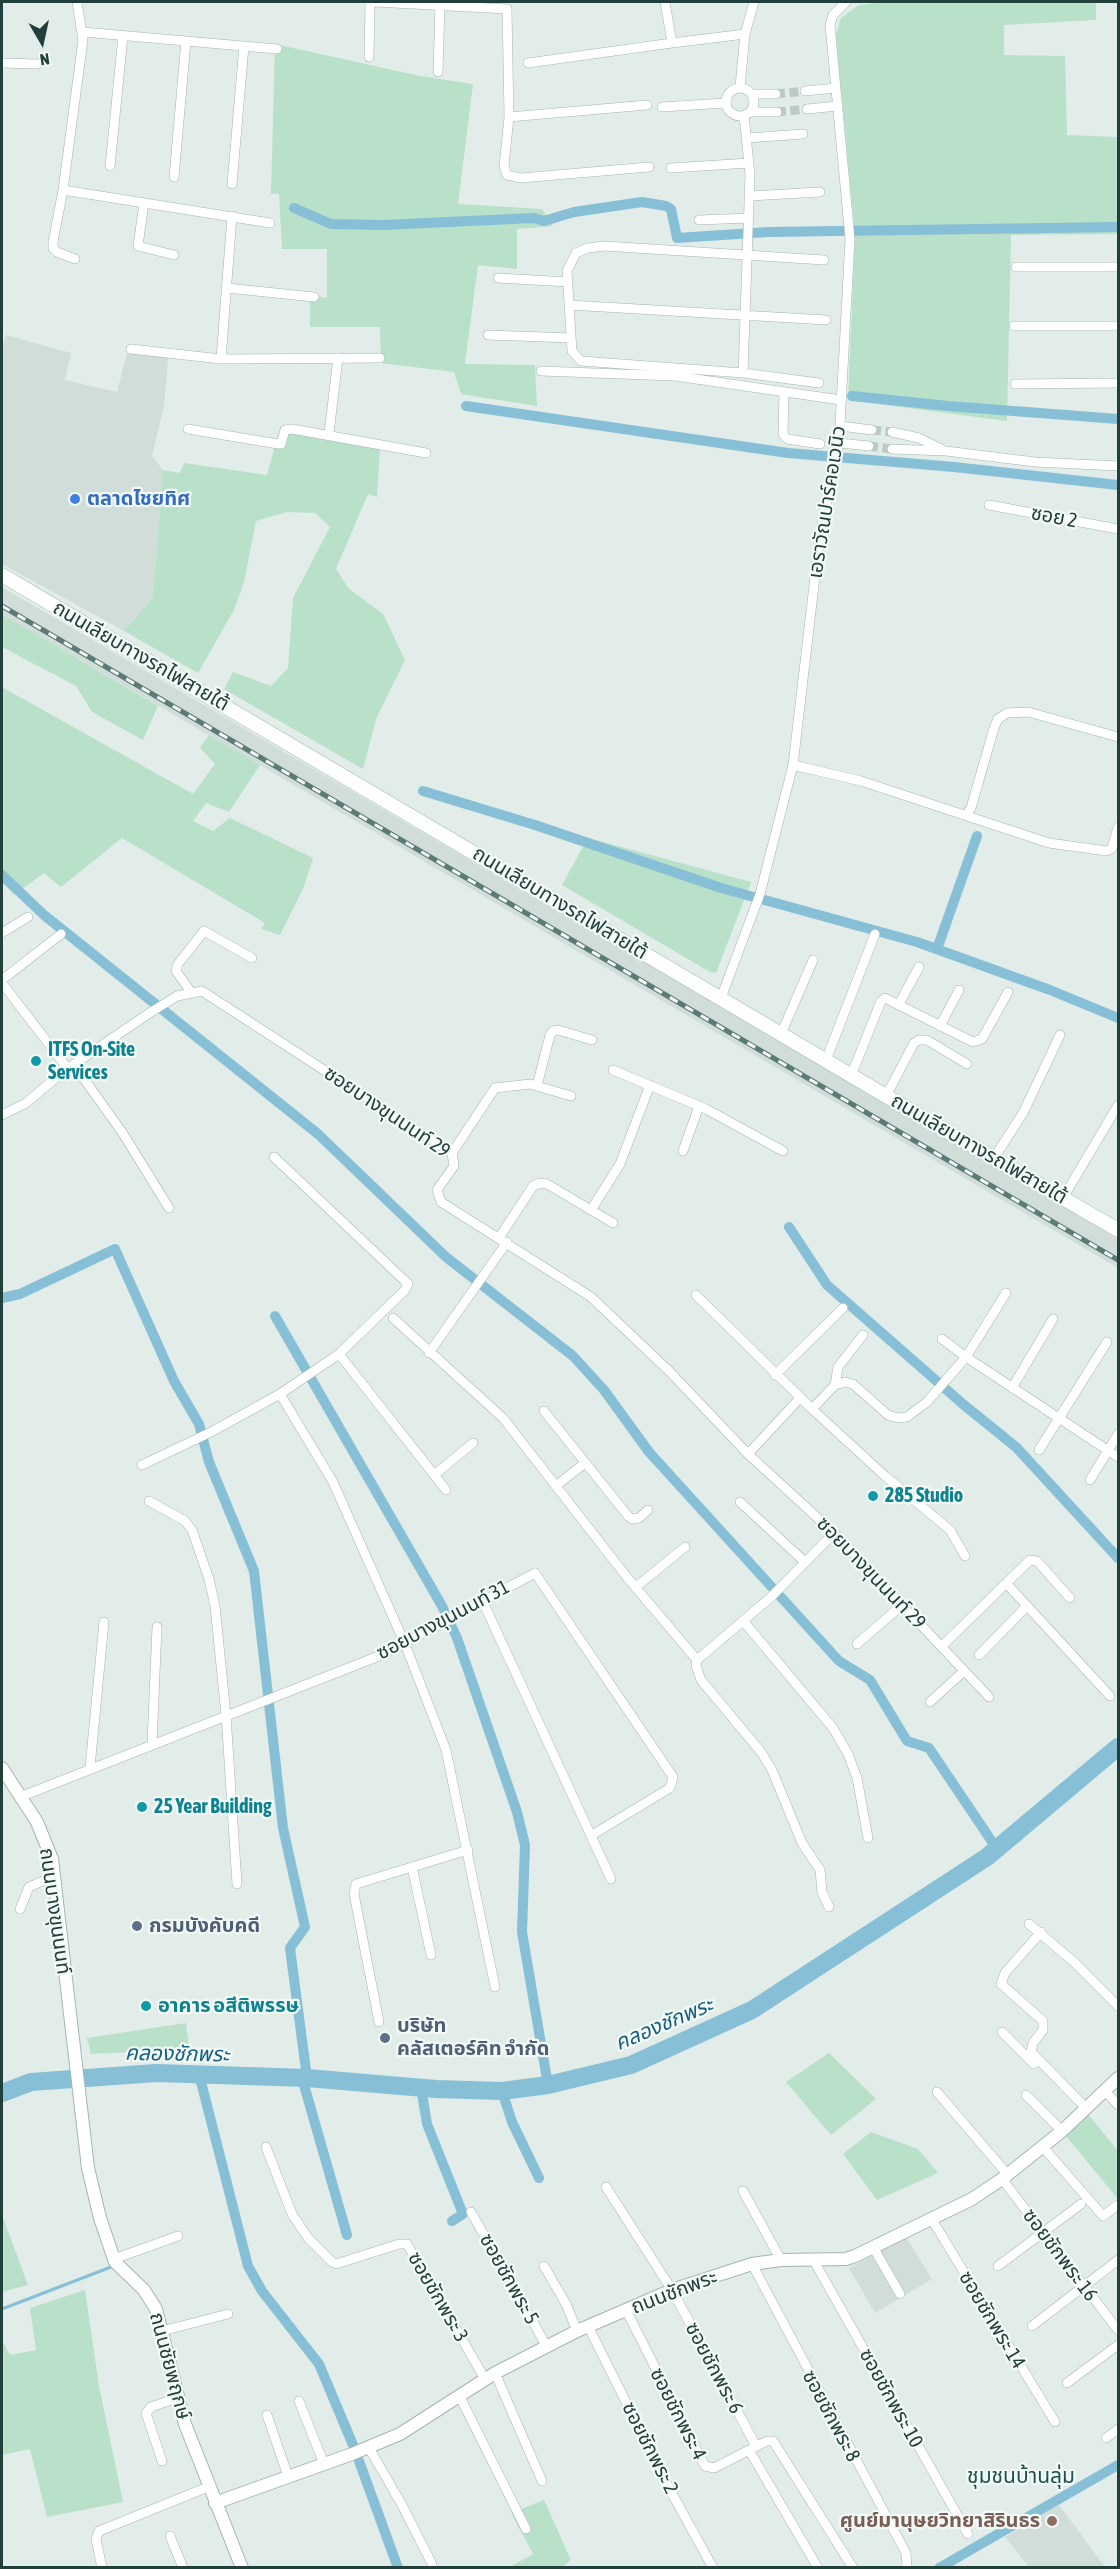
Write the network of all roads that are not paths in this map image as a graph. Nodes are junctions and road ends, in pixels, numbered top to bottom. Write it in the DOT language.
graph roads {
  1 [pos="77,2"];
  2 [pos="370,2"];
  3 [pos="375,2"];
  4 [pos="665,2"];
  5 [pos="754,2"];
  6 [pos="846,2"];
  7 [pos="440,4"];
  8 [pos="83,32"];
  9 [pos="745,34"];
  10 [pos="123,36"];
  11 [pos="186,41"];
  12 [pos="672,43"];
  13 [pos="244,46"];
  14 [pos="277,49"];
  15 [pos="369,57"];
  16 [pos="2,63"];
  17 [pos="528,63"];
  18 [pos="37,64"];
  19 [pos="438,72"];
  20 [pos="740,87"];
  21 [pos="836,88"];
  22 [pos="805,91"];
  23 [pos="752,94"];
  24 [pos="776,94"];
  25 [pos="725,103"];
  26 [pos="647,105"];
  27 [pos="838,106"];
  28 [pos="662,107"];
  29 [pos="807,109"];
  30 [pos="777,112"];
  31 [pos="747,113"];
  32 [pos="509,117"];
  33 [pos="803,134"];
  34 [pos="747,138"];
  35 [pos="749,163"];
  36 [pos="110,166"];
  37 [pos="649,167"];
  38 [pos="671,168"];
  39 [pos="174,177"];
  40 [pos="232,184"];
  41 [pos="63,190"];
  42 [pos="820,192"];
  43 [pos="750,196"];
  44 [pos="144,202"];
  45 [pos="232,216"];
  46 [pos="749,218"];
  47 [pos="699,220"];
  48 [pos="270,222"];
  49 [pos="748,254"];
  50 [pos="174,255"];
  51 [pos="75,259"];
  52 [pos="824,260"];
  53 [pos="1016,267"];
  54 [pos="1119,267"];
  55 [pos="498,278"];
  56 [pos="568,282"];
  57 [pos="226,288"];
  58 [pos="314,297"];
  59 [pos="569,305"];
  60 [pos="745,314"];
  61 [pos="826,320"];
  62 [pos="1014,326"];
  63 [pos="1119,326"];
  64 [pos="488,335"];
  65 [pos="571,338"];
  66 [pos="131,349"];
  67 [pos="221,358"];
  68 [pos="338,358"];
  69 [pos="380,358"];
  70 [pos="541,371"];
  71 [pos="743,373"];
  72 [pos="819,383"];
  73 [pos="1119,383"];
  74 [pos="1015,384"];
  75 [pos="784,392"];
  76 [pos="841,399"];
  77 [pos="840,426"];
  78 [pos="188,429"];
  79 [pos="872,430"];
  80 [pos="892,432"];
  81 [pos="329,433"];
  82 [pos="820,444"];
  83 [pos="838,446"];
  84 [pos="869,446"];
  85 [pos="892,449"];
  86 [pos="946,452"];
  87 [pos="426,453"];
  88 [pos="1119,466"];
  89 [pos="989,505"];
  90 [pos="1119,529"];
  91 [pos="2,575"];
  92 [pos="1119,737"];
  93 [pos="793,765"];
  94 [pos="966,814"];
  95 [pos="1119,827"];
  96 [pos="28,917"];
  97 [pos="2,933"];
  98 [pos="61,934"];
  99 [pos="875,934"];
  100 [pos="252,958"];
  101 [pos="813,960"];
  102 [pos="919,967"];
  103 [pos="2,981"];
  104 [pos="959,990"];
  105 [pos="191,992"];
  106 [pos="1008,992"];
  107 [pos="721,998"];
  108 [pos="899,1004"];
  109 [pos="939,1026"];
  110 [pos="781,1034"];
  111 [pos="1060,1035"];
  112 [pos="592,1040"];
  113 [pos="826,1060"];
  114 [pos="967,1064"];
  115 [pos="71,1067"];
  116 [pos="613,1070"];
  117 [pos="851,1076"];
  118 [pos="650,1085"];
  119 [pos="537,1086"];
  120 [pos="571,1095"];
  121 [pos="886,1096"];
  122 [pos="1119,1105"];
  123 [pos="699,1106"];
  124 [pos="2,1114"];
  125 [pos="683,1151"];
  126 [pos="783,1151"];
  127 [pos="452,1153"];
  128 [pos="274,1157"];
  129 [pos="994,1158"];
  130 [pos="1064,1198"];
  131 [pos="169,1208"];
  132 [pos="591,1210"];
  133 [pos="613,1222"];
  134 [pos="1119,1230"];
  135 [pos="503,1240"];
  136 [pos="1006,1293"];
  137 [pos="696,1295"];
  138 [pos="843,1308"];
  139 [pos="393,1318"];
  140 [pos="1053,1319"];
  141 [pos="863,1335"];
  142 [pos="942,1339"];
  143 [pos="1107,1342"];
  144 [pos="429,1353"];
  145 [pos="339,1354"];
  146 [pos="966,1358"];
  147 [pos="775,1375"];
  148 [pos="835,1385"];
  149 [pos="1012,1388"];
  150 [pos="280,1394"];
  151 [pos="800,1398"];
  152 [pos="812,1409"];
  153 [pos="544,1411"];
  154 [pos="1059,1419"];
  155 [pos="1119,1434"];
  156 [pos="473,1443"];
  157 [pos="1039,1450"];
  158 [pos="1108,1451"];
  159 [pos="748,1454"];
  160 [pos="1119,1457"];
  161 [pos="585,1463"];
  162 [pos="142,1465"];
  163 [pos="434,1475"];
  164 [pos="1090,1480"];
  165 [pos="556,1485"];
  166 [pos="446,1490"];
  167 [pos="149,1501"];
  168 [pos="740,1502"];
  169 [pos="648,1510"];
  170 [pos="834,1533"];
  171 [pos="685,1547"];
  172 [pos="965,1556"];
  173 [pos="805,1562"];
  174 [pos="1006,1583"];
  175 [pos="636,1587"];
  176 [pos="1070,1598"];
  177 [pos="482,1600"];
  178 [pos="902,1605"];
  179 [pos="1028,1606"];
  180 [pos="104,1622"];
  181 [pos="744,1622"];
  182 [pos="157,1627"];
  183 [pos="405,1644"];
  184 [pos="857,1644"];
  185 [pos="942,1646"];
  186 [pos="979,1655"];
  187 [pos="698,1660"];
  188 [pos="964,1671"];
  189 [pos="1110,1696"];
  190 [pos="989,1697"];
  191 [pos="930,1702"];
  192 [pos="226,1715"];
  193 [pos="152,1744"];
  194 [pos="90,1767"];
  195 [pos="2,1768"];
  196 [pos="20,1797"];
  197 [pos="592,1835"];
  198 [pos="868,1839"];
  199 [pos="468,1850"];
  200 [pos="412,1867"];
  201 [pos="54,1876"];
  202 [pos="611,1879"];
  203 [pos="237,1884"];
  204 [pos="829,1907"];
  205 [pos="20,1909"];
  206 [pos="1029,1924"];
  207 [pos="1041,1932"];
  208 [pos="430,1956"];
  209 [pos="495,1987"];
  210 [pos="67,1994"];
  211 [pos="1119,2006"];
  212 [pos="379,2022"];
  213 [pos="1002,2032"];
  214 [pos="1119,2079"];
  215 [pos="1106,2091"];
  216 [pos="937,2092"];
  217 [pos="1026,2095"];
  218 [pos="1119,2105"];
  219 [pos="1085,2111"];
  220 [pos="1062,2131"];
  221 [pos="266,2147"];
  222 [pos="1043,2147"];
  223 [pos="1005,2177"];
  224 [pos="606,2187"];
  225 [pos="742,2191"];
  226 [pos="1081,2204"];
  227 [pos="1119,2205"];
  228 [pos="471,2212"];
  229 [pos="931,2218"];
  230 [pos="1044,2234"];
  231 [pos="178,2236"];
  232 [pos="873,2247"];
  233 [pos="114,2259"];
  234 [pos="1119,2259"];
  235 [pos="781,2260"];
  236 [pos="814,2260"];
  237 [pos="752,2264"];
  238 [pos="544,2266"];
  239 [pos="998,2266"];
  240 [pos="1083,2286"];
  241 [pos="672,2290"];
  242 [pos="900,2294"];
  243 [pos="626,2310"];
  244 [pos="228,2314"];
  245 [pos="1032,2326"];
  246 [pos="583,2330"];
  247 [pos="1119,2330"];
  248 [pos="162,2331"];
  249 [pos="1119,2344"];
  250 [pos="547,2347"];
  251 [pos="490,2376"];
  252 [pos="1067,2383"];
  253 [pos="460,2397"];
  254 [pos="177,2398"];
  255 [pos="299,2401"];
  256 [pos="267,2415"];
  257 [pos="1055,2422"];
  258 [pos="1119,2429"];
  259 [pos="1106,2438"];
  260 [pos="369,2448"];
  261 [pos="753,2448"];
  262 [pos="162,2461"];
  263 [pos="324,2464"];
  264 [pos="288,2476"];
  265 [pos="542,2481"];
  266 [pos="208,2487"];
  267 [pos="215,2503"];
  268 [pos="526,2529"];
  269 [pos="968,2534"];
  270 [pos="170,2536"];
  271 [pos="432,2564"];
  272 [pos="102,2568"];
  273 [pos="183,2568"];
  274 [pos="242,2568"];
  275 [pos="713,2568"];
  276 [pos="818,2568"];
  277 [pos="853,2568"];
  278 [pos="907,2568"];
  1 -- 8 [label="street"];
  2 -- 15 [label="street"];
  3 -- 7 [label="street"];
  4 -- 12 [label="street"];
  5 -- 9 [label="street"];
  6 -- 21 [label="street, เอราวัณปาร์คอเวนิว"];
  7 -- 19 [label="street"];
  7 -- 32 [label="street"];
  8 -- 10 [label="street"];
  8 -- 41 [label="street"];
  9 -- 12 [label="street"];
  9 -- 20 [label="street"];
  10 -- 11 [label="street"];
  10 -- 36 [label="street"];
  11 -- 13 [label="street"];
  11 -- 39 [label="street"];
  12 -- 17 [label="street"];
  13 -- 14 [label="street"];
  13 -- 40 [label="street"];
  16 -- 18 [label="street"];
  20 -- 23 [label="street"];
  20 -- 25 [label="street"];
  21 -- 22 [label="street"];
  21 -- 27 [label="street, เอราวัณปาร์คอเวนิว"];
  23 -- 24 [label="street"];
  23 -- 31 [label="street"];
  25 -- 28 [label="street"];
  25 -- 31 [label="street"];
  26 -- 32 [label="street"];
  27 -- 29 [label="street"];
  27 -- 76 [label="street, เอราวัณปาร์คอเวนิว"];
  30 -- 31 [label="street"];
  31 -- 34 [label="street"];
  32 -- 37 [label="street"];
  33 -- 34 [label="street"];
  34 -- 35 [label="street"];
  35 -- 38 [label="street"];
  35 -- 43 [label="street"];
  41 -- 44 [label="street"];
  41 -- 51 [label="street"];
  42 -- 43 [label="street"];
  43 -- 46 [label="street"];
  44 -- 45 [label="street"];
  44 -- 50 [label="street"];
  45 -- 48 [label="street"];
  45 -- 57 [label="street"];
  46 -- 47 [label="street"];
  46 -- 49 [label="street"];
  49 -- 52 [label="street"];
  49 -- 56 [label="street"];
  49 -- 60 [label="street"];
  53 -- 54 [label="street"];
  55 -- 56 [label="street"];
  56 -- 59 [label="street"];
  57 -- 58 [label="street"];
  57 -- 67 [label="street"];
  59 -- 60 [label="street"];
  59 -- 65 [label="street"];
  60 -- 61 [label="street"];
  60 -- 71 [label="street"];
  62 -- 63 [label="street"];
  64 -- 65 [label="street"];
  65 -- 71 [label="street"];
  66 -- 67 [label="street"];
  67 -- 68 [label="street"];
  68 -- 69 [label="street"];
  68 -- 81 [label="street"];
  70 -- 75 [label="street"];
  71 -- 72 [label="street"];
  73 -- 74 [label="street"];
  75 -- 76 [label="street"];
  75 -- 82 [label="street"];
  76 -- 77 [label="street, เอราวัณปาร์คอเวนิว"];
  77 -- 79 [label="street"];
  77 -- 83 [label="street, เอราวัณปาร์คอเวนิว"];
  78 -- 81 [label="street"];
  80 -- 86 [label="street"];
  81 -- 87 [label="street"];
  83 -- 84 [label="street"];
  83 -- 93 [label="street, เอราวัณปาร์คอเวนิว"];
  85 -- 86 [label="street"];
  86 -- 88 [label="street"];
  89 -- 90 [label="street, ซอย 2"];
  91 -- 107 [label="main road, ถนนเลียบทางรถไฟสายใต้"];
  92 -- 94 [label="street"];
  93 -- 94 [label="street"];
  93 -- 107 [label="street, เอราวัณปาร์คอเวนิว"];
  94 -- 95 [label="street"];
  96 -- 97 [label="street"];
  98 -- 103 [label="street"];
  99 -- 113 [label="street"];
  100 -- 105 [label="street"];
  101 -- 110 [label="street"];
  102 -- 108 [label="street"];
  103 -- 115 [label="street"];
  104 -- 109 [label="street"];
  105 -- 115 [label="street"];
  105 -- 127 [label="street, ซอยบางขุนนนท์ 29"];
  106 -- 109 [label="street"];
  107 -- 110 [label="main road, ถนนเลียบทางรถไฟสายใต้"];
  108 -- 109 [label="street"];
  108 -- 117 [label="street"];
  110 -- 113 [label="main road, ถนนเลียบทางรถไฟสายใต้"];
  111 -- 129 [label="street"];
  112 -- 119 [label="street"];
  113 -- 117 [label="main road, ถนนเลียบทางรถไฟสายใต้"];
  114 -- 121 [label="street"];
  115 -- 124 [label="street"];
  115 -- 131 [label="street"];
  116 -- 118 [label="street"];
  117 -- 121 [label="main road, ถนนเลียบทางรถไฟสายใต้"];
  118 -- 123 [label="street"];
  118 -- 132 [label="street"];
  119 -- 120 [label="street"];
  119 -- 127 [label="street"];
  121 -- 129 [label="main road, ถนนเลียบทางรถไฟสายใต้"];
  122 -- 130 [label="street"];
  123 -- 125 [label="street"];
  123 -- 126 [label="street"];
  127 -- 135 [label="street, ซอยบางขุนนนท์ 29"];
  128 -- 145 [label="street"];
  129 -- 130 [label="main road, ถนนเลียบทางรถไฟสายใต้"];
  130 -- 134 [label="main road, ถนนเลียบทางรถไฟสายใต้"];
  132 -- 133 [label="street"];
  132 -- 135 [label="street"];
  135 -- 144 [label="street"];
  135 -- 159 [label="street, ซอยบางขุนนนท์ 29"];
  136 -- 146 [label="street"];
  137 -- 147 [label="street"];
  138 -- 147 [label="street"];
  139 -- 144 [label="street"];
  140 -- 149 [label="street"];
  141 -- 148 [label="street"];
  142 -- 146 [label="street"];
  143 -- 154 [label="street"];
  144 -- 165 [label="street"];
  145 -- 150 [label="street"];
  145 -- 163 [label="street"];
  146 -- 148 [label="street"];
  146 -- 149 [label="street"];
  147 -- 151 [label="street"];
  148 -- 152 [label="street"];
  149 -- 154 [label="street"];
  150 -- 162 [label="street"];
  150 -- 183 [label="street"];
  151 -- 152 [label="street"];
  151 -- 159 [label="street"];
  152 -- 172 [label="street"];
  153 -- 161 [label="street"];
  154 -- 157 [label="street"];
  154 -- 158 [label="street"];
  155 -- 158 [label="street"];
  156 -- 163 [label="street"];
  158 -- 160 [label="street"];
  158 -- 164 [label="street"];
  159 -- 170 [label="street, ซอยบางขุนนนท์ 29"];
  161 -- 165 [label="street"];
  161 -- 169 [label="street"];
  163 -- 166 [label="street"];
  165 -- 175 [label="street"];
  167 -- 192 [label="street"];
  168 -- 173 [label="street"];
  170 -- 173 [label="street"];
  170 -- 178 [label="street, ซอยบางขุนนนท์ 29"];
  171 -- 175 [label="street"];
  173 -- 181 [label="street"];
  174 -- 176 [label="street"];
  174 -- 179 [label="street"];
  174 -- 185 [label="street"];
  175 -- 187 [label="street"];
  177 -- 183 [label="street, ซอยบางขุนนนท์ 31"];
  177 -- 197 [label="street"];
  177 -- 197 [label="street, ซอยบางขุนนนท์ 31"];
  178 -- 184 [label="street"];
  178 -- 185 [label="street, ซอยบางขุนนนท์ 29"];
  179 -- 186 [label="street"];
  179 -- 189 [label="street"];
  180 -- 194 [label="street"];
  181 -- 187 [label="street"];
  181 -- 198 [label="street"];
  182 -- 193 [label="street"];
  183 -- 192 [label="street, ซอยบางขุนนนท์ 31"];
  183 -- 199 [label="street"];
  185 -- 188 [label="street, ซอยบางขุนนนท์ 29"];
  187 -- 204 [label="street"];
  188 -- 190 [label="street, ซอยบางขุนนนท์ 29"];
  188 -- 191 [label="street"];
  192 -- 193 [label="street, ซอยบางขุนนนท์ 31"];
  192 -- 203 [label="street"];
  193 -- 194 [label="street, ซอยบางขุนนนท์ 31"];
  194 -- 196 [label="street, ซอยบางขุนนนท์ 31"];
  195 -- 196 [label="street, ถนนบางขุนนนท์"];
  196 -- 201 [label="street, ถนนบางขุนนนท์"];
  197 -- 202 [label="street"];
  199 -- 200 [label="street"];
  199 -- 209 [label="street"];
  200 -- 208 [label="street"];
  200 -- 212 [label="street"];
  201 -- 205 [label="street"];
  201 -- 210 [label="street, ถนนบางขุนนนท์"];
  206 -- 207 [label="street"];
  207 -- 211 [label="street"];
  207 -- 219 [label="street"];
  210 -- 233 [label="street, ถนนชัยพฤกษ์"];
  213 -- 219 [label="street"];
  214 -- 215 [label="street, ถนนชักพระ"];
  215 -- 218 [label="street"];
  215 -- 219 [label="street, ถนนชักพระ"];
  216 -- 223 [label="street, ซอยชักพระ 16"];
  217 -- 220 [label="street"];
  219 -- 220 [label="street, ถนนชักพระ"];
  220 -- 222 [label="street, ถนนชักพระ"];
  221 -- 251 [label="street, ซอยชักพระ 3"];
  222 -- 223 [label="street, ถนนชักพระ"];
  222 -- 227 [label="street"];
  223 -- 229 [label="street, ถนนชักพระ"];
  223 -- 230 [label="street, ซอยชักพระ 16"];
  224 -- 241 [label="street, ซอยชักพระ 6"];
  225 -- 235 [label="street"];
  226 -- 230 [label="street"];
  228 -- 250 [label="street, ซอยชักพระ 5"];
  229 -- 232 [label="street, ถนนชักพระ"];
  229 -- 257 [label="street, ซอยชักพระ 14"];
  230 -- 239 [label="street"];
  230 -- 240 [label="street, ซอยชักพระ 16"];
  231 -- 233 [label="street"];
  232 -- 236 [label="street, ถนนชักพระ"];
  232 -- 242 [label="street"];
  233 -- 248 [label="street, ถนนชัยพฤกษ์"];
  234 -- 240 [label="street"];
  235 -- 236 [label="street, ถนนชักพระ"];
  235 -- 237 [label="street, ถนนชักพระ"];
  236 -- 269 [label="street, ซอยชักพระ 10"];
  237 -- 241 [label="street, ถนนชักพระ"];
  237 -- 278 [label="street, ซอยชักพระ 8"];
  238 -- 246 [label="street, ซอยชักพระ 2"];
  240 -- 245 [label="street"];
  240 -- 247 [label="street, ซอยชักพระ 16"];
  241 -- 243 [label="street, ถนนชักพระ"];
  241 -- 261 [label="street, ซอยชักพระ 6"];
  243 -- 246 [label="street, ถนนชักพระ"];
  243 -- 261 [label="street, ซอยชักพระ 4"];
  244 -- 248 [label="street"];
  246 -- 250 [label="street, ถนนชักพระ"];
  246 -- 275 [label="street, ซอยชักพระ 2"];
  248 -- 254 [label="street, ถนนชัยพฤกษ์"];
  249 -- 252 [label="street"];
  250 -- 251 [label="street, ถนนชักพระ"];
  251 -- 253 [label="street, ถนนชักพระ"];
  251 -- 265 [label="street"];
  253 -- 260 [label="street, ถนนชักพระ"];
  253 -- 268 [label="street"];
  254 -- 262 [label="street"];
  254 -- 266 [label="street, ถนนชัยพฤกษ์"];
  255 -- 263 [label="street"];
  256 -- 264 [label="street"];
  258 -- 259 [label="street"];
  260 -- 263 [label="street, ถนนชักพระ"];
  260 -- 271 [label="street"];
  261 -- 276 [label="street, ซอยชักพระ 6"];
  261 -- 277 [label="street"];
  263 -- 264 [label="street, ถนนชักพระ"];
  264 -- 267 [label="street, ถนนชักพระ"];
  266 -- 267 [label="street, ถนนชัยพฤกษ์"];
  266 -- 272 [label="street"];
  267 -- 274 [label="street, ถนนชัยพฤกษ์"];
  270 -- 273 [label="street"];
}
